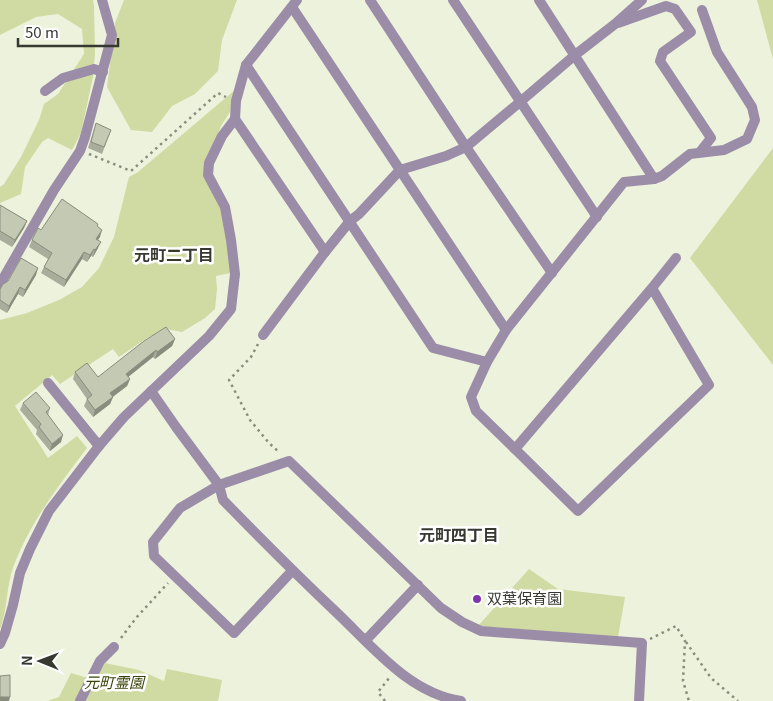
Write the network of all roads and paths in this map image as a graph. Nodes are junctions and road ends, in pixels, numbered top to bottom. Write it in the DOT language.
graph roads {
  1 [pos="102,0"];
  2 [pos="370,0"];
  3 [pos="453,0"];
  4 [pos="539,0"];
  5 [pos="642,0"];
  6 [pos="294,4"];
  7 [pos="629,4"];
  8 [pos="702,10"];
  9 [pos="615,24"];
  10 [pos="575,54"];
  11 [pos="246,65"];
  12 [pos="103,72"];
  13 [pos="45,91"];
  14 [pos="236,101"];
  15 [pos="520,102"];
  16 [pos="235,119"];
  17 [pos="466,147"];
  18 [pos="80,151"];
  19 [pos="700,152"];
  20 [pos="400,170"];
  21 [pos="654,179"];
  22 [pos="596,217"];
  23 [pos="350,221"];
  24 [pos="325,252"];
  25 [pos="676,258"];
  26 [pos="552,273"];
  27 [pos="0,284"];
  28 [pos="652,288"];
  29 [pos="506,330"];
  30 [pos="263,335"];
  31 [pos="487,362"];
  32 [pos="48,383"];
  33 [pos="151,391"];
  34 [pos="99,446"];
  35 [pos="515,449"];
  36 [pos="289,461"];
  37 [pos="220,485"];
  38 [pos="292,571"];
  39 [pos="174,576"];
  40 [pos="418,585"];
  41 [pos="366,640"];
  42 [pos="686,641"];
  43 [pos="642,643"];
  44 [pos="0,644"];
  45 [pos="114,647"];
  46 [pos="397,670"];
  47 [pos="80,701"];
  48 [pos="385,701"];
  49 [pos="461,701"];
  50 [pos="639,701"];
  51 [pos="688,701"];
  52 [pos="738,701"];
  1 -- 12 [label="street"];
  2 -- 17 [label="street"];
  3 -- 15 [label="street"];
  4 -- 10 [label="street"];
  5 -- 7 [label="street"];
  6 -- 11 [label="street"];
  6 -- 20 [label="street"];
  7 -- 9 [label="street"];
  8 -- 19 [label="street"];
  9 -- 10 [label="street"];
  9 -- 19 [label="street"];
  10 -- 15 [label="street"];
  10 -- 21 [label="street"];
  11 -- 14 [label="street"];
  11 -- 23 [label="street"];
  12 -- 13 [label="street"];
  12 -- 18 [label="street"];
  14 -- 16 [label="street"];
  14 -- 18 [label="path"];
  15 -- 17 [label="street"];
  15 -- 22 [label="street"];
  16 -- 24 [label="street"];
  16 -- 33 [label="street"];
  17 -- 20 [label="street"];
  17 -- 26 [label="street"];
  18 -- 27 [label="street"];
  19 -- 21 [label="street"];
  20 -- 23 [label="street"];
  20 -- 29 [label="street"];
  21 -- 22 [label="street"];
  22 -- 26 [label="street"];
  23 -- 24 [label="street"];
  23 -- 31 [label="street"];
  24 -- 30 [label="street"];
  25 -- 28 [label="street"];
  26 -- 29 [label="street"];
  28 -- 35 [label="street"];
  28 -- 35 [label="street"];
  29 -- 31 [label="street"];
  30 -- 36 [label="path"];
  31 -- 35 [label="street"];
  32 -- 34 [label="street"];
  33 -- 34 [label="street"];
  33 -- 37 [label="street"];
  34 -- 44 [label="street"];
  36 -- 37 [label="street"];
  36 -- 40 [label="street"];
  37 -- 38 [label="street"];
  37 -- 39 [label="street"];
  38 -- 39 [label="street"];
  38 -- 41 [label="street"];
  39 -- 45 [label="path"];
  40 -- 41 [label="street"];
  40 -- 43 [label="street"];
  41 -- 46 [label="street"];
  42 -- 43 [label="path"];
  42 -- 51 [label="path"];
  42 -- 52 [label="path"];
  43 -- 50 [label="street"];
  45 -- 47 [label="street"];
  46 -- 48 [label="path"];
  46 -- 49 [label="street"];
}
